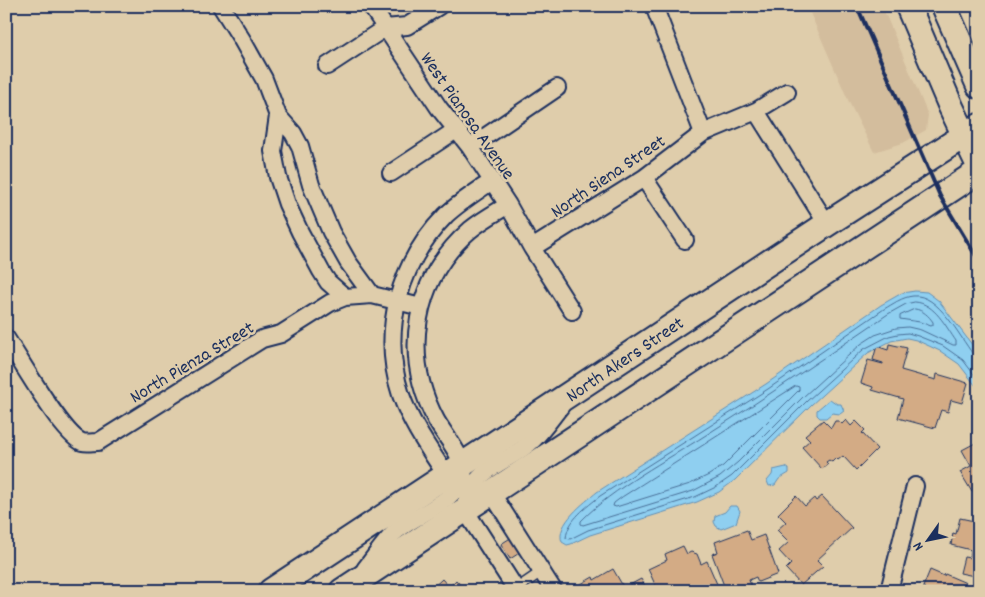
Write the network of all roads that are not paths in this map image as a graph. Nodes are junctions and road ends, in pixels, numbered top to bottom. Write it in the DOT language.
graph roads {
  1 [pos="220,6"];
  2 [pos="371,6"];
  3 [pos="439,6"];
  4 [pos="654,6"];
  5 [pos="908,6"];
  6 [pos="944,6"];
  7 [pos="385,28"];
  8 [pos="327,66"];
  9 [pos="979,86"];
  10 [pos="557,88"];
  11 [pos="787,92"];
  12 [pos="756,111"];
  13 [pos="278,116"];
  14 [pos="456,130"];
  15 [pos="971,130"];
  16 [pos="703,133"];
  17 [pos="470,147"];
  18 [pos="979,166"];
  19 [pos="979,171"];
  20 [pos="390,173"];
  21 [pos="644,178"];
  22 [pos="492,181"];
  23 [pos="508,205"];
  24 [pos="827,224"];
  25 [pos="685,240"];
  26 [pos="532,248"];
  27 [pos="372,295"];
  28 [pos="345,297"];
  29 [pos="396,301"];
  30 [pos="421,307"];
  31 [pos="572,311"];
  32 [pos="6,338"];
  33 [pos="572,393"];
  34 [pos="454,470"];
  35 [pos="915,486"];
  36 [pos="491,492"];
  37 [pos="465,510"];
  38 [pos="541,572"];
  39 [pos="348,587"];
  40 [pos="516,590"];
  41 [pos="271,591"];
  42 [pos="554,591"];
  43 [pos="889,591"];
  1 -- 13 [label="street"];
  2 -- 7 [label="street, West Pianosa Avenue"];
  3 -- 7 [label="street"];
  4 -- 16 [label="street"];
  5 -- 15 [label="main road"];
  6 -- 9 [label="main road"];
  7 -- 8 [label="street"];
  7 -- 14 [label="street, West Pianosa Avenue"];
  10 -- 17 [label="street"];
  11 -- 12 [label="street, North Siena Street"];
  12 -- 16 [label="street, North Siena Street"];
  12 -- 24 [label="street"];
  13 -- 27 [label="street"];
  13 -- 28 [label="street"];
  14 -- 17 [label="street, West Pianosa Avenue"];
  14 -- 20 [label="street"];
  15 -- 18 [label="main road"];
  15 -- 24 [label="main road, North Akers Street"];
  16 -- 21 [label="street, North Siena Street"];
  17 -- 22 [label="street, West Pianosa Avenue"];
  19 -- 36 [label="main road, North Akers Street"];
  21 -- 25 [label="street"];
  21 -- 26 [label="street, North Siena Street"];
  22 -- 23 [label="street, West Pianosa Avenue"];
  22 -- 29 [label="street"];
  23 -- 26 [label="street, West Pianosa Avenue"];
  23 -- 30 [label="street"];
  24 -- 33 [label="main road, North Akers Street"];
  26 -- 31 [label="street, West Pianosa Avenue"];
  27 -- 28 [label="street"];
  27 -- 29 [label="street"];
  28 -- 32 [label="street, North Pienza Street"];
  29 -- 30 [label="street"];
  29 -- 34 [label="street"];
  30 -- 34 [label="street"];
  33 -- 34 [label="main road, North Akers Street"];
  33 -- 37 [label="street"];
  34 -- 39 [label="street"];
  34 -- 41 [label="main road, North Akers Street"];
  35 -- 43 [label="street"];
  36 -- 37 [label="main road, North Akers Street"];
  36 -- 38 [label="street"];
  37 -- 39 [label="main road, North Akers Street"];
  37 -- 40 [label="street"];
  38 -- 40 [label="lane"];
  38 -- 42 [label="street"];
}
